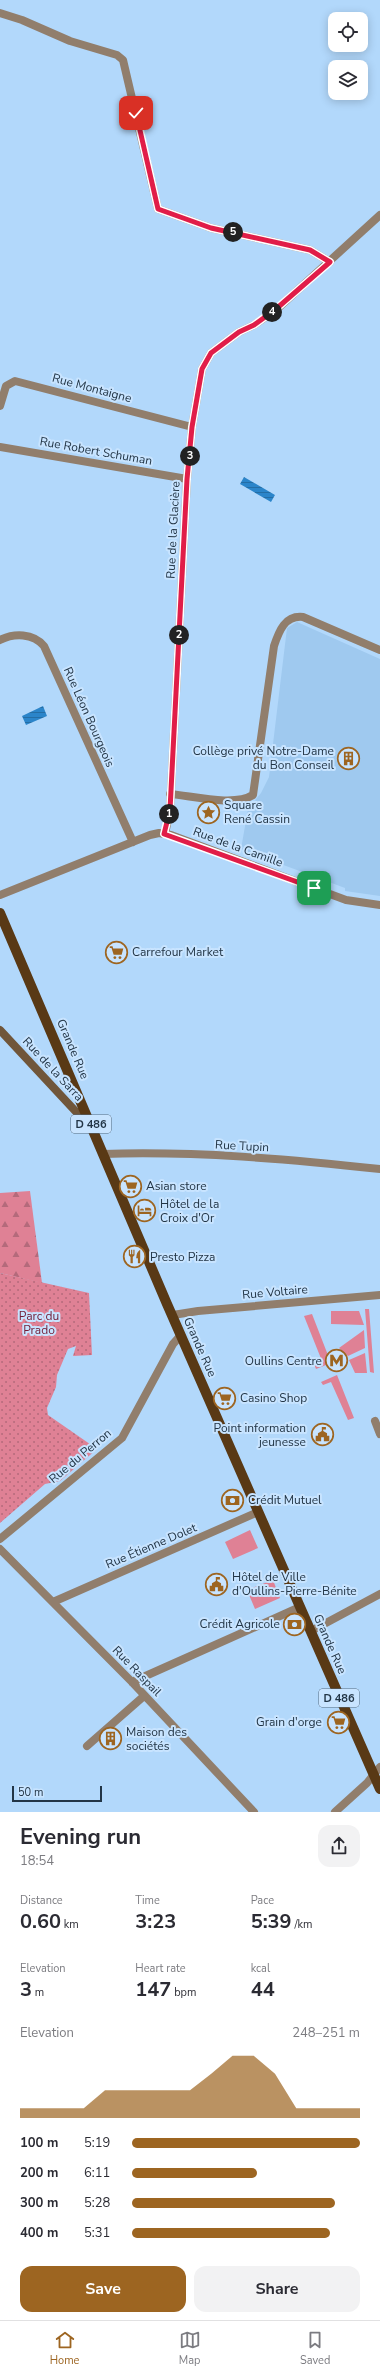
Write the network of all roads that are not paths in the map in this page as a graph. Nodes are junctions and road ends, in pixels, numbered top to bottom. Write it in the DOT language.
graph roads {
  1 [pos="0,14"];
  2 [pos="380,215"];
  3 [pos="330,262"];
  4 [pos="0,406"];
  5 [pos="192,427"];
  6 [pos="0,448"];
  7 [pos="187,479"];
  8 [pos="0,640"];
  9 [pos="380,650"];
  10 [pos="171,792"];
  11 [pos="164,834"];
  12 [pos="132,842"];
  13 [pos="0,895"];
  14 [pos="380,904"];
  15 [pos="0,913"];
  16 [pos="0,1030"];
  17 [pos="90,1121"];
  18 [pos="103,1154"];
  19 [pos="380,1169"];
  20 [pos="376,1295"];
  21 [pos="172,1315"];
  22 [pos="181,1336"];
  23 [pos="375,1421"];
  24 [pos="380,1434"];
  25 [pos="258,1512"];
  26 [pos="0,1539"];
  27 [pos="0,1548"];
  28 [pos="380,1594"];
  29 [pos="53,1602"];
  30 [pos="300,1607"];
  31 [pos="310,1631"];
  32 [pos="132,1682"];
  33 [pos="144,1696"];
  34 [pos="87,1746"];
  35 [pos="377,1771"];
  36 [pos="380,1789"];
  37 [pos="254,1812"];
  38 [pos="335,1812"];
  1 -- 3 [label="street"];
  2 -- 3 [label="street, Rue de la Glacière"];
  3 -- 5 [label="street, Rue de la Glacière"];
  4 -- 5 [label="street, Rue Montaigne"];
  5 -- 7 [label="street, Rue de la Glacière"];
  6 -- 7 [label="street, Rue Robert Schuman"];
  7 -- 10 [label="street, Rue de la Glacière"];
  8 -- 12 [label="street, Rue Léon Bourgeois"];
  9 -- 10 [label="street"];
  10 -- 11 [label="street, Rue de la Glacière"];
  11 -- 12 [label="street, Rue de la Camille"];
  11 -- 14 [label="street, Rue de la Camille"];
  12 -- 13 [label="street, Rue de la Camille"];
  15 -- 17 [label="main road, Grande Rue / D 486"];
  16 -- 17 [label="street, Rue de la Sarra"];
  17 -- 18 [label="main road, Grande Rue / D 486"];
  18 -- 19 [label="street, Rue Tupin"];
  18 -- 21 [label="main road, Grande Rue / D 486"];
  20 -- 21 [label="street, Rue Voltaire"];
  21 -- 22 [label="main road, Grande Rue / D 486"];
  22 -- 25 [label="main road, Grande Rue / D 486"];
  22 -- 26 [label="street, Rue du Perron"];
  23 -- 24 [label="street"];
  25 -- 29 [label="street, Rue Étienne Dolet"];
  25 -- 30 [label="main road, Grande Rue / D 486"];
  27 -- 29 [label="street, Rue Raspail"];
  28 -- 31 [label="street"];
  29 -- 32 [label="street, Rue Raspail"];
  30 -- 31 [label="main road, Grande Rue / D 486"];
  30 -- 32 [label="street"];
  31 -- 35 [label="main road, Grande Rue / D 486"];
  32 -- 33 [label="street, Rue Raspail"];
  33 -- 34 [label="street"];
  33 -- 37 [label="street, Rue Raspail"];
  35 -- 36 [label="main road, Grande Rue / D 486"];
  35 -- 38 [label="street"];
}
